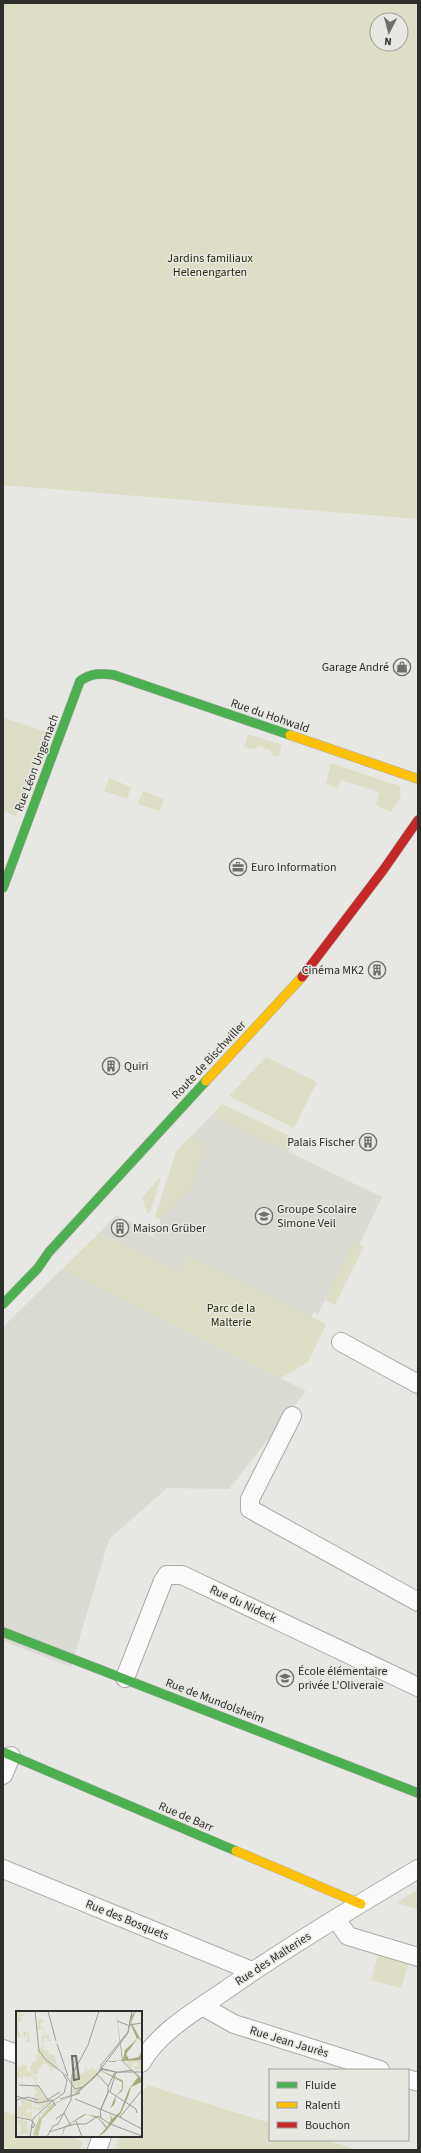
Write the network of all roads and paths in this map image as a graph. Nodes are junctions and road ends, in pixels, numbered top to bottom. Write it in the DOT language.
graph roads {
  1 [pos="114,675"];
  2 [pos="418,778"];
  3 [pos="418,820"];
  4 [pos="3,888"];
  5 [pos="3,1304"];
  6 [pos="341,1342"];
  7 [pos="418,1384"];
  8 [pos="292,1416"];
  9 [pos="418,1602"];
  10 [pos="3,1632"];
  11 [pos="124,1678"];
  12 [pos="418,1687"];
  13 [pos="7,1754"];
  14 [pos="3,1775"];
  15 [pos="418,1793"];
  16 [pos="3,1868"];
  17 [pos="418,1869"];
  18 [pos="360,1904"];
  19 [pos="336,1919"];
  20 [pos="418,1958"];
  21 [pos="252,1971"];
  22 [pos="202,2006"];
  23 [pos="3,2049"];
  24 [pos="16,2054"];
  25 [pos="142,2062"];
  26 [pos="377,2069"];
  27 [pos="102,2137"];
  28 [pos="97,2150"];
  1 -- 2 [label="street, Rue du Hohwald"];
  1 -- 4 [label="street, Rue Léon Ungemach"];
  3 -- 5 [label="street, Route de Bischwiller"];
  6 -- 7 [label="street"];
  8 -- 9 [label="street"];
  10 -- 11 [label="street, Rue de Mundolsheim"];
  11 -- 12 [label="street, Rue du Nideck"];
  11 -- 15 [label="street, Rue de Mundolsheim"];
  13 -- 14 [label="street"];
  13 -- 18 [label="street, Rue de Barr"];
  16 -- 21 [label="street, Rue des Bosquets"];
  17 -- 18 [label="street, Rue des Malteries"];
  18 -- 19 [label="street, Rue des Malteries"];
  19 -- 20 [label="street"];
  19 -- 21 [label="street, Rue des Malteries"];
  21 -- 22 [label="street, Rue des Malteries"];
  22 -- 25 [label="street, Rue des Malteries"];
  22 -- 26 [label="street, Rue Jean Jaurès"];
  23 -- 24 [label="street"];
  27 -- 28 [label="street"];
}
